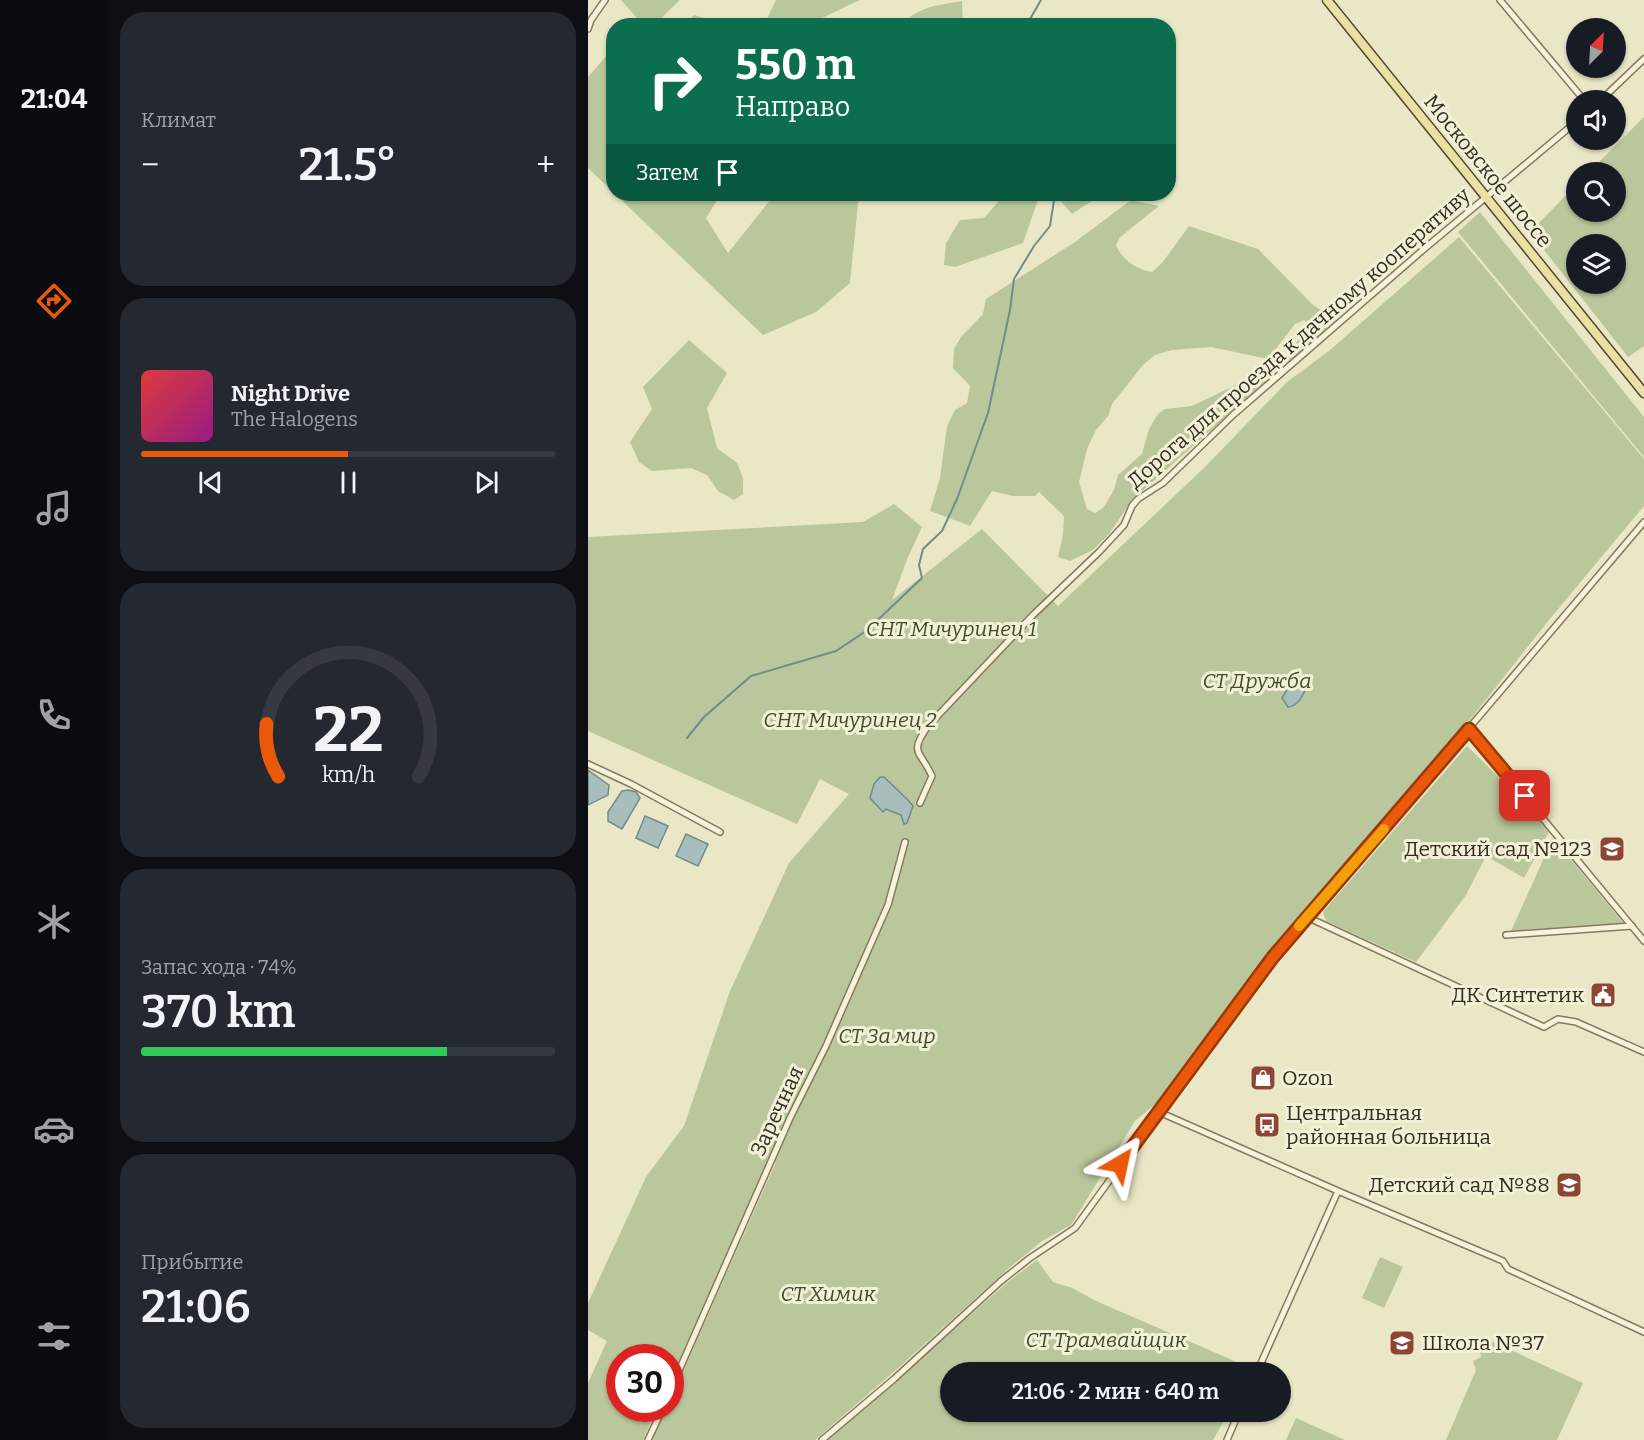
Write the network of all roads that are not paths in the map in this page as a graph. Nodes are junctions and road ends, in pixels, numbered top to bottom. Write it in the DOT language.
graph roads {
  1 [pos="605,0"];
  2 [pos="1327,0"];
  3 [pos="1500,0"];
  4 [pos="588,29"];
  5 [pos="1644,59"];
  6 [pos="1576,90"];
  7 [pos="1611,90"];
  8 [pos="1566,130"];
  9 [pos="1486,197"];
  10 [pos="1644,393"];
  11 [pos="1644,522"];
  12 [pos="1639,528"];
  13 [pos="1644,535"];
  14 [pos="1469,729"];
  15 [pos="588,764"];
  16 [pos="920,803"];
  17 [pos="720,832"];
  18 [pos="905,842"];
  19 [pos="1307,917"];
  20 [pos="1632,926"];
  21 [pos="1506,935"];
  22 [pos="1644,941"];
  23 [pos="1644,1052"];
  24 [pos="1159,1112"];
  25 [pos="1338,1191"];
  26 [pos="1644,1332"];
  27 [pos="684,1359"];
  28 [pos="1261,1362"];
  29 [pos="656,1422"];
  30 [pos="1235,1422"];
  31 [pos="648,1440"];
  32 [pos="822,1440"];
  33 [pos="1227,1440"];
  1 -- 4 [label="street"];
  2 -- 9 [label="main road, Московское шоссе"];
  3 -- 6 [label="street"];
  5 -- 7 [label="street"];
  8 -- 9 [label="street, Дорога для проезда к дачному кооперативу"];
  9 -- 10 [label="main road, Московское шоссе"];
  9 -- 16 [label="street, Дорога для проезда к дачному кооперативу"];
  11 -- 12 [label="street"];
  12 -- 13 [label="street"];
  12 -- 14 [label="street"];
  14 -- 19 [label="street"];
  14 -- 20 [label="street"];
  15 -- 17 [label="street"];
  18 -- 27 [label="street, Заречная"];
  19 -- 23 [label="street"];
  19 -- 24 [label="street"];
  20 -- 21 [label="street"];
  20 -- 22 [label="street"];
  24 -- 25 [label="street"];
  24 -- 32 [label="street"];
  25 -- 26 [label="street"];
  25 -- 28 [label="street"];
  29 -- 31 [label="street"];
  30 -- 33 [label="street"];
}
